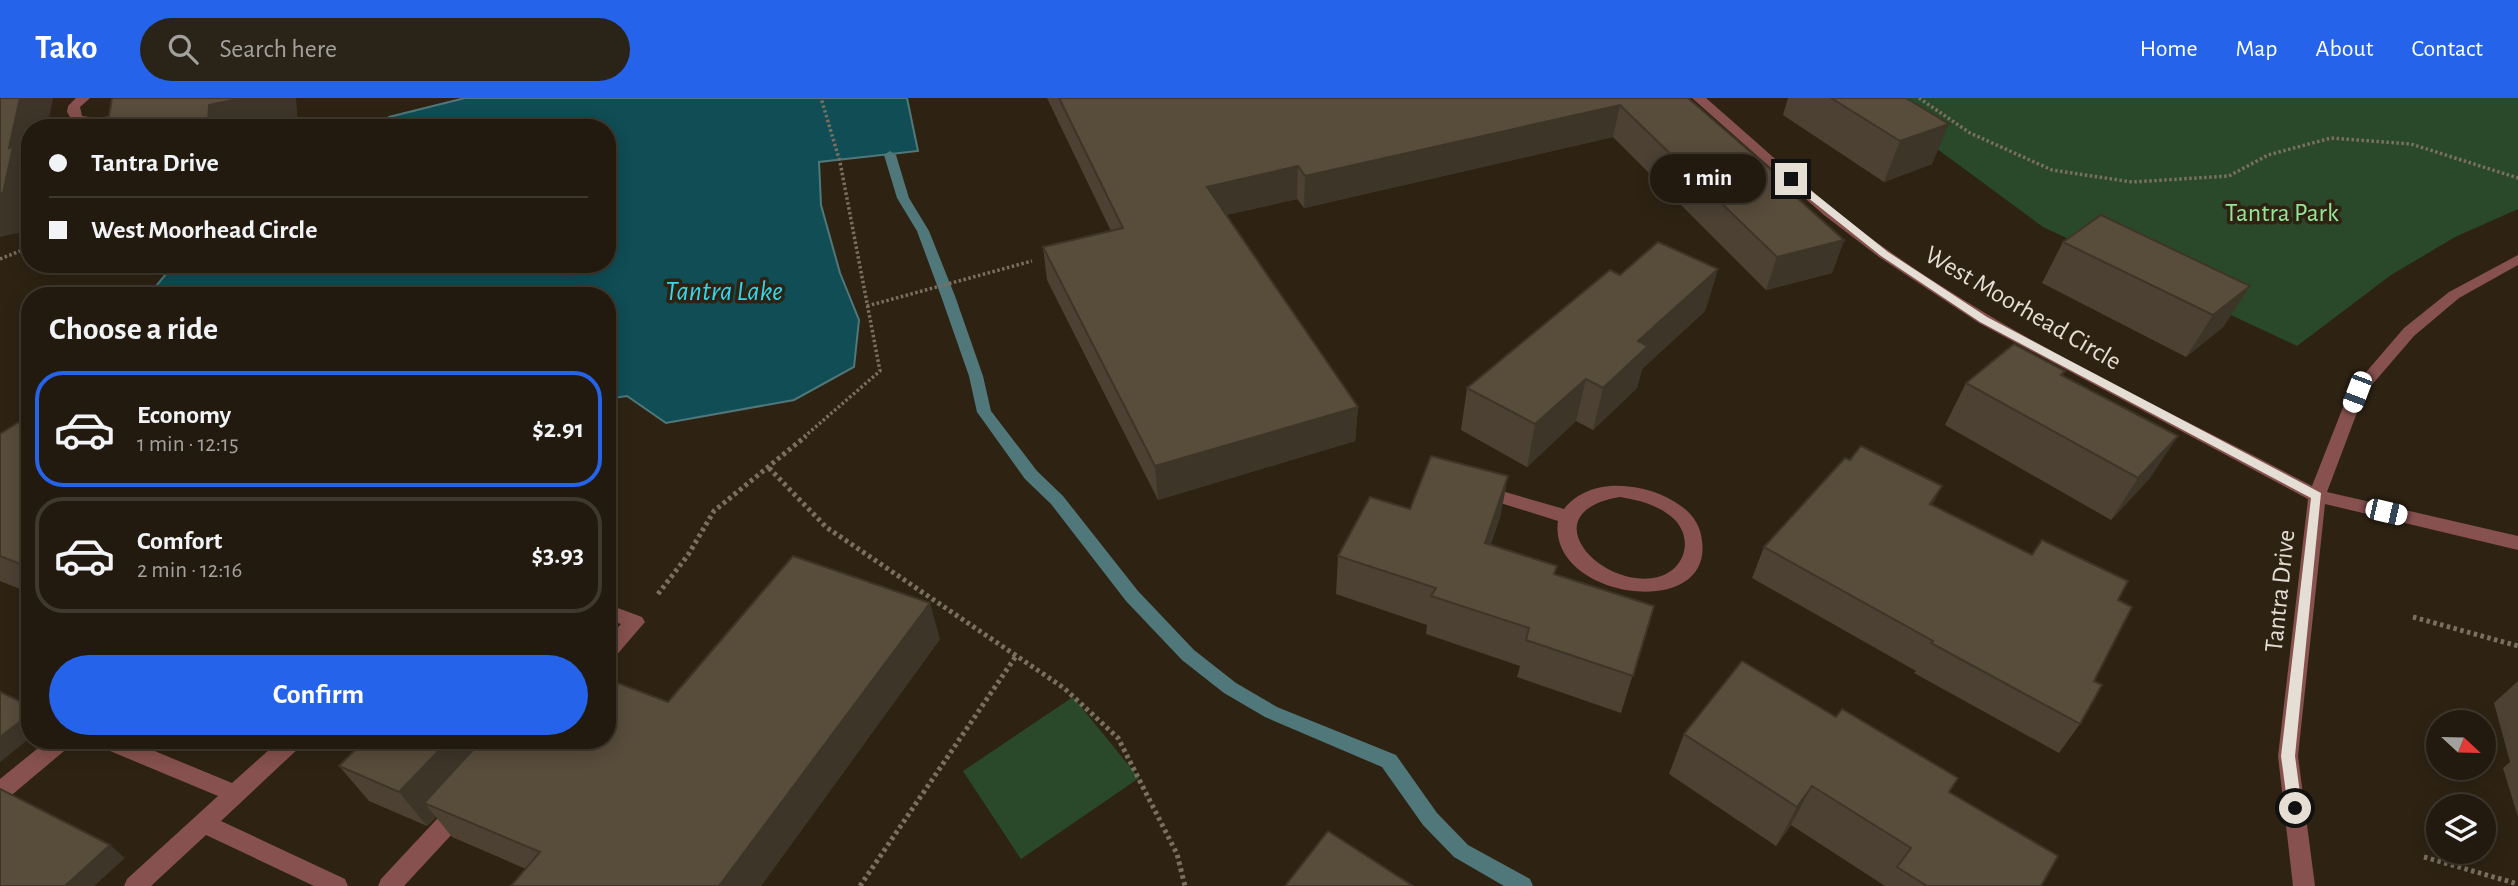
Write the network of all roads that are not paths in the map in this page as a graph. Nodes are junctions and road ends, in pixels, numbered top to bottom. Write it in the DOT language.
graph roads {
  1 [pos="84,98"];
  2 [pos="1698,98"];
  3 [pos="146,113"];
  4 [pos="80,119"];
  5 [pos="107,119"];
  6 [pos="2518,259"];
  7 [pos="1458,485"];
  8 [pos="2317,496"];
  9 [pos="1568,517"];
  10 [pos="2518,543"];
  11 [pos="616,615"];
  12 [pos="616,642"];
  13 [pos="51,749"];
  14 [pos="127,749"];
  15 [pos="284,749"];
  16 [pos="0,792"];
  17 [pos="235,794"];
  18 [pos="471,799"];
  19 [pos="204,823"];
  20 [pos="135,886"];
  21 [pos="337,886"];
  22 [pos="389,886"];
  23 [pos="2304,886"];
  1 -- 4 [label="street"];
  2 -- 8 [label="street, West Moorhead Circle"];
  3 -- 5 [label="street"];
  6 -- 8 [label="street, Tantra Drive"];
  7 -- 9 [label="street"];
  8 -- 10 [label="street, West Moorhead Circle"];
  8 -- 23 [label="street, Tantra Drive"];
  9 -- 9 [label="street"];
  11 -- 12 [label="street"];
  13 -- 16 [label="street"];
  14 -- 17 [label="street"];
  15 -- 17 [label="street"];
  17 -- 19 [label="street"];
  18 -- 22 [label="street"];
  19 -- 20 [label="street"];
  19 -- 21 [label="street"];
}
